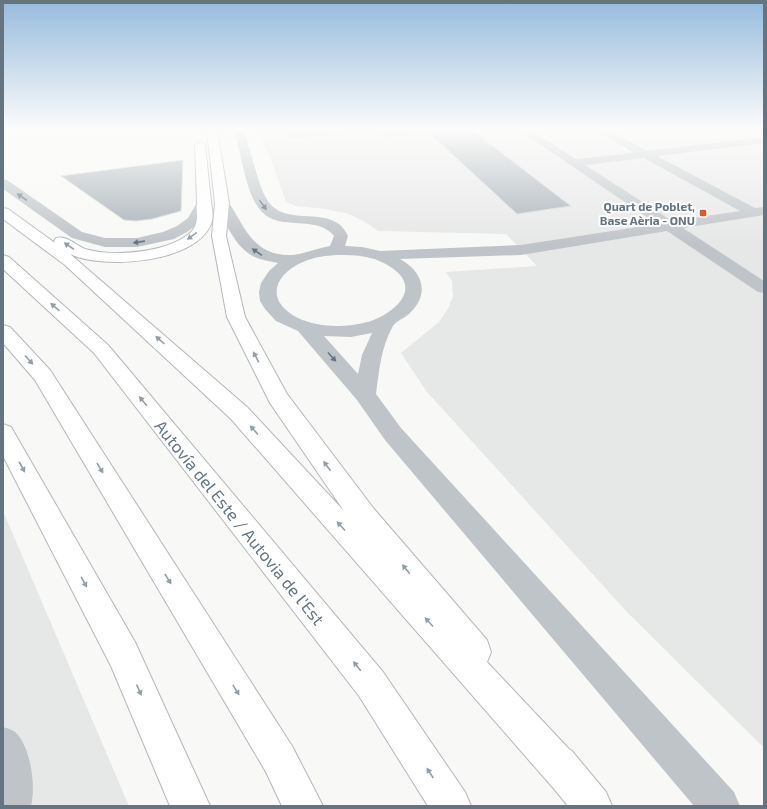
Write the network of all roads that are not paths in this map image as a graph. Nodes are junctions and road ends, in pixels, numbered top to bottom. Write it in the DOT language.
graph roads {
  1 [pos="206,168"];
  2 [pos="213,168"];
  3 [pos="251,168"];
  4 [pos="582,168"];
  5 [pos="673,168"];
  6 [pos="3,183"];
  7 [pos="3,201"];
  8 [pos="213,203"];
  9 [pos="3,212"];
  10 [pos="759,212"];
  11 [pos="669,225"];
  12 [pos="336,250"];
  13 [pos="462,253"];
  14 [pos="381,255"];
  15 [pos="3,260"];
  16 [pos="295,260"];
  17 [pos="413,281"];
  18 [pos="764,288"];
  19 [pos="386,321"];
  20 [pos="306,328"];
  21 [pos="3,331"];
  22 [pos="365,395"];
  23 [pos="3,433"];
  24 [pos="3,745"];
  25 [pos="568,776"];
  26 [pos="11,806"];
  27 [pos="190,806"];
  28 [pos="303,806"];
  29 [pos="451,806"];
  30 [pos="592,806"];
  31 [pos="720,806"];
  1 -- 8 [label="main road"];
  2 -- 8 [label="main road"];
  3 -- 12 [label="street, one-way"];
  4 -- 11 [label="street"];
  5 -- 10 [label="street"];
  8 -- 6 [label="street, one-way"];
  8 -- 7 [label="main road, one-way"];
  16 -- 8 [label="street, one-way"];
  25 -- 8 [label="main road, one-way"];
  25 -- 9 [label="main road, one-way"];
  10 -- 11 [label="street"];
  11 -- 13 [label="street"];
  11 -- 18 [label="street"];
  12 -- 14 [label="street"];
  12 -- 16 [label="street"];
  13 -- 14 [label="street"];
  13 -- 17 [label="street"];
  14 -- 17 [label="street"];
  29 -- 15 [label="main road, Autovía del Este / Autovia de l'Est, one-way"];
  16 -- 20 [label="street"];
  17 -- 19 [label="street"];
  19 -- 20 [label="street"];
  19 -- 22 [label="street"];
  20 -- 22 [label="street, one-way"];
  21 -- 28 [label="main road, one-way"];
  22 -- 31 [label="street"];
  23 -- 27 [label="main road, one-way"];
  24 -- 26 [label="street"];
  25 -- 30 [label="main road"];
}
